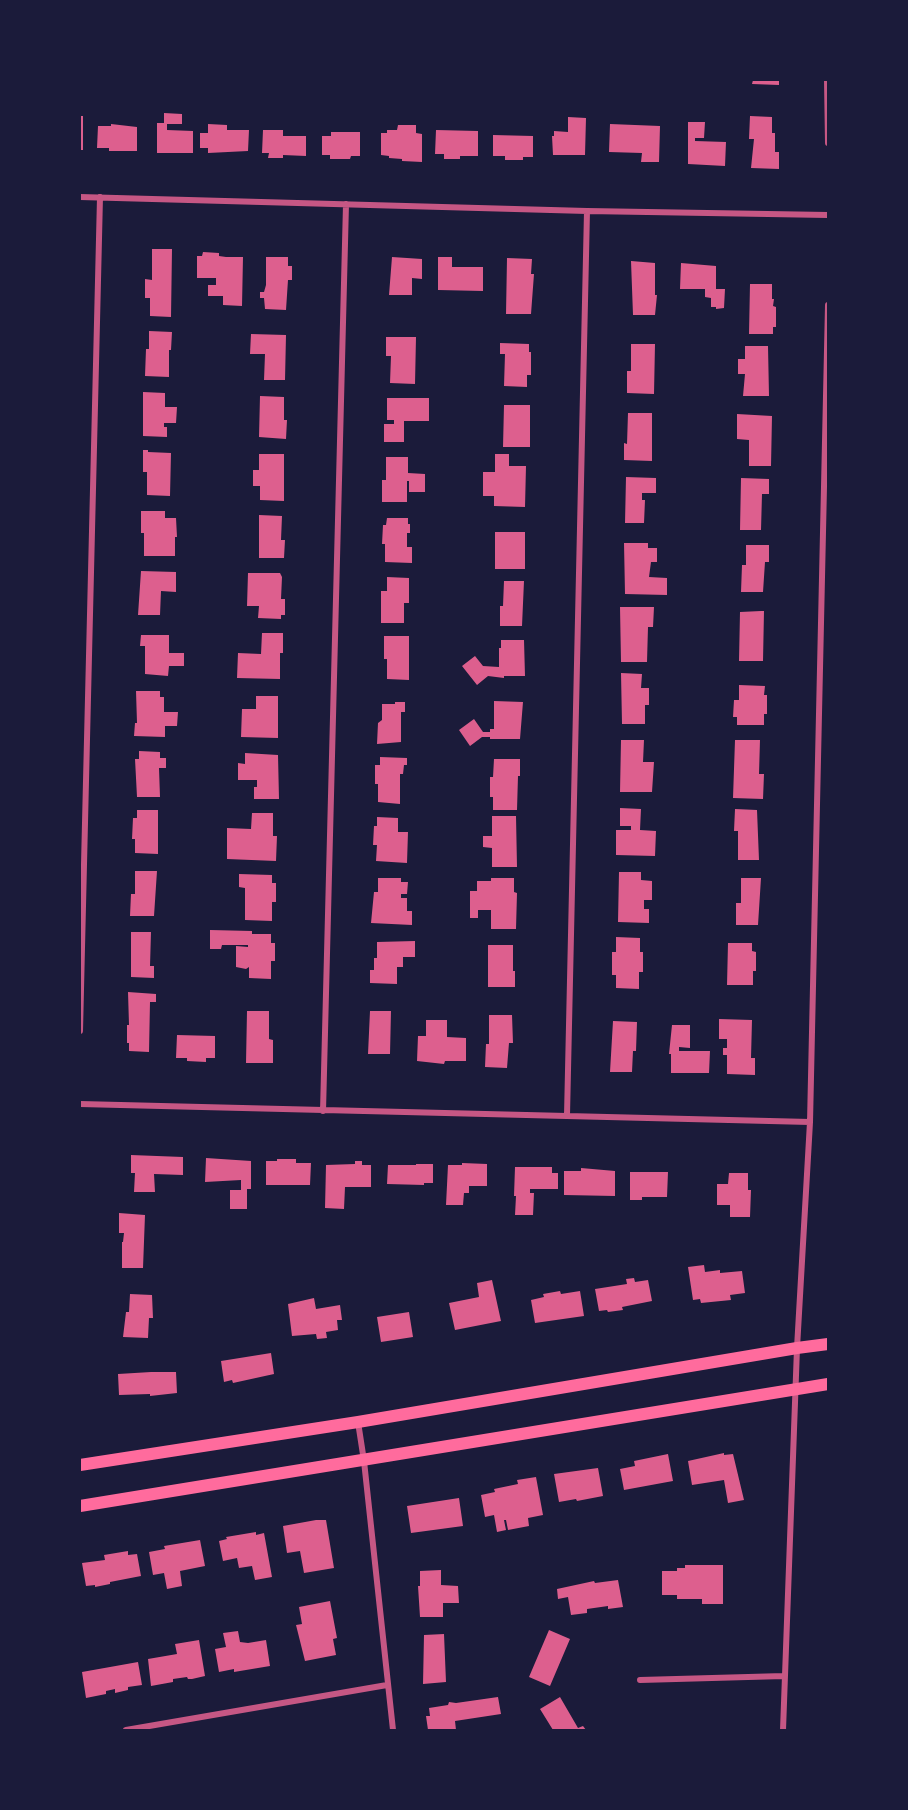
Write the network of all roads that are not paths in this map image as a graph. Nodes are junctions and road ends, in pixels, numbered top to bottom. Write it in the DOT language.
graph roads {
  1 [pos="827,80"];
  2 [pos="828,143"];
  3 [pos="80,197"];
  4 [pos="100,197"];
  5 [pos="346,204"];
  6 [pos="587,211"];
  7 [pos="828,215"];
  8 [pos="828,305"];
  9 [pos="81,927"];
  10 [pos="80,1031"];
  11 [pos="80,1104"];
  12 [pos="323,1111"];
  13 [pos="567,1115"];
  14 [pos="810,1122"];
  15 [pos="828,1344"];
  16 [pos="797,1348"];
  17 [pos="828,1384"];
  18 [pos="795,1388"];
  19 [pos="358,1422"];
  20 [pos="364,1461"];
  21 [pos="80,1465"];
  22 [pos="80,1506"];
  23 [pos="784,1676"];
  24 [pos="640,1680"];
  25 [pos="387,1685"];
  26 [pos="126,1731"];
  27 [pos="393,1731"];
  28 [pos="783,1731"];
  1 -- 2 [label="street"];
  3 -- 4 [label="street"];
  4 -- 5 [label="street"];
  4 -- 9 [label="street"];
  5 -- 6 [label="street"];
  5 -- 12 [label="street"];
  6 -- 7 [label="street"];
  6 -- 13 [label="street"];
  8 -- 14 [label="street"];
  9 -- 10 [label="street"];
  11 -- 12 [label="street"];
  12 -- 13 [label="street"];
  13 -- 14 [label="street"];
  14 -- 16 [label="street"];
  15 -- 16 [label="main road"];
  16 -- 18 [label="street"];
  16 -- 19 [label="main road"];
  17 -- 18 [label="main road"];
  18 -- 20 [label="main road"];
  18 -- 23 [label="street"];
  19 -- 20 [label="street"];
  19 -- 21 [label="main road"];
  20 -- 22 [label="main road"];
  20 -- 25 [label="street"];
  23 -- 24 [label="street"];
  23 -- 28 [label="street"];
  25 -- 26 [label="street"];
  25 -- 27 [label="street"];
}
